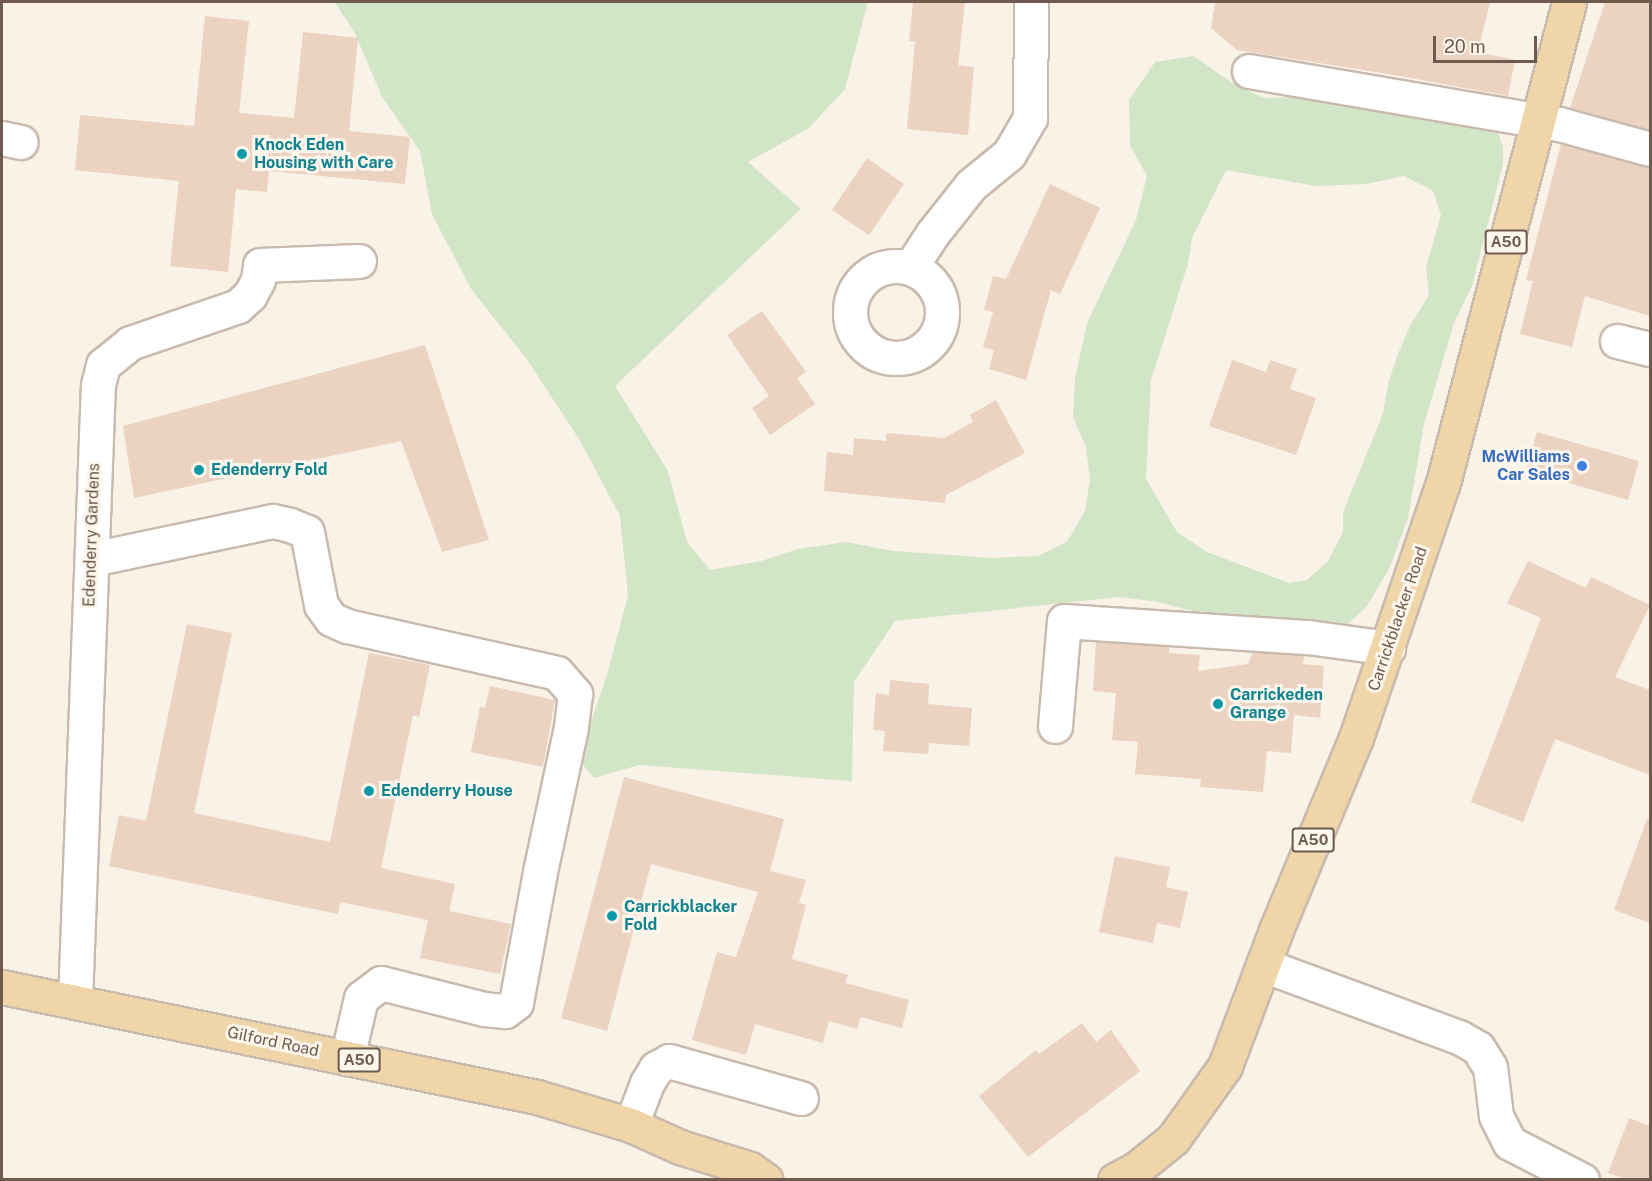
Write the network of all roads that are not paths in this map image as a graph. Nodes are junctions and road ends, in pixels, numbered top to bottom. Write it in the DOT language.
graph roads {
  1 [pos="1030,2"];
  2 [pos="1569,2"];
  3 [pos="1249,71"];
  4 [pos="1538,120"];
  5 [pos="1650,149"];
  6 [pos="359,261"];
  7 [pos="909,268"];
  8 [pos="1617,341"];
  9 [pos="1650,349"];
  10 [pos="92,560"];
  11 [pos="1388,648"];
  12 [pos="1055,726"];
  13 [pos="1263,965"];
  14 [pos="2,987"];
  15 [pos="75,1002"];
  16 [pos="347,1058"];
  17 [pos="801,1098"];
  18 [pos="631,1125"];
  19 [pos="680,1148"];
  20 [pos="1132,1176"];
  21 [pos="704,1179"];
  22 [pos="766,1179"];
  23 [pos="1582,1179"];
  1 -- 7 [label="street"];
  2 -- 4 [label="main road, Carrickblacker Road / A50"];
  3 -- 4 [label="street"];
  4 -- 5 [label="street"];
  4 -- 11 [label="main road, Carrickblacker Road / A50"];
  6 -- 10 [label="street, Edenderry Gardens"];
  8 -- 9 [label="street"];
  10 -- 15 [label="street, Edenderry Gardens"];
  10 -- 16 [label="street"];
  11 -- 12 [label="street"];
  11 -- 13 [label="main road, Carrickblacker Road / A50"];
  13 -- 20 [label="main road, Carrickblacker Road / A50"];
  13 -- 23 [label="street"];
  14 -- 15 [label="main road, Gilford Road / A50"];
  15 -- 16 [label="main road, Gilford Road / A50"];
  16 -- 18 [label="main road, Gilford Road / A50"];
  17 -- 18 [label="street"];
  18 -- 19 [label="main road, Gilford Road / A50"];
  19 -- 21 [label="main road, Gilford Road / A50"];
  19 -- 22 [label="main road, Gilford Road / A50"];
}
